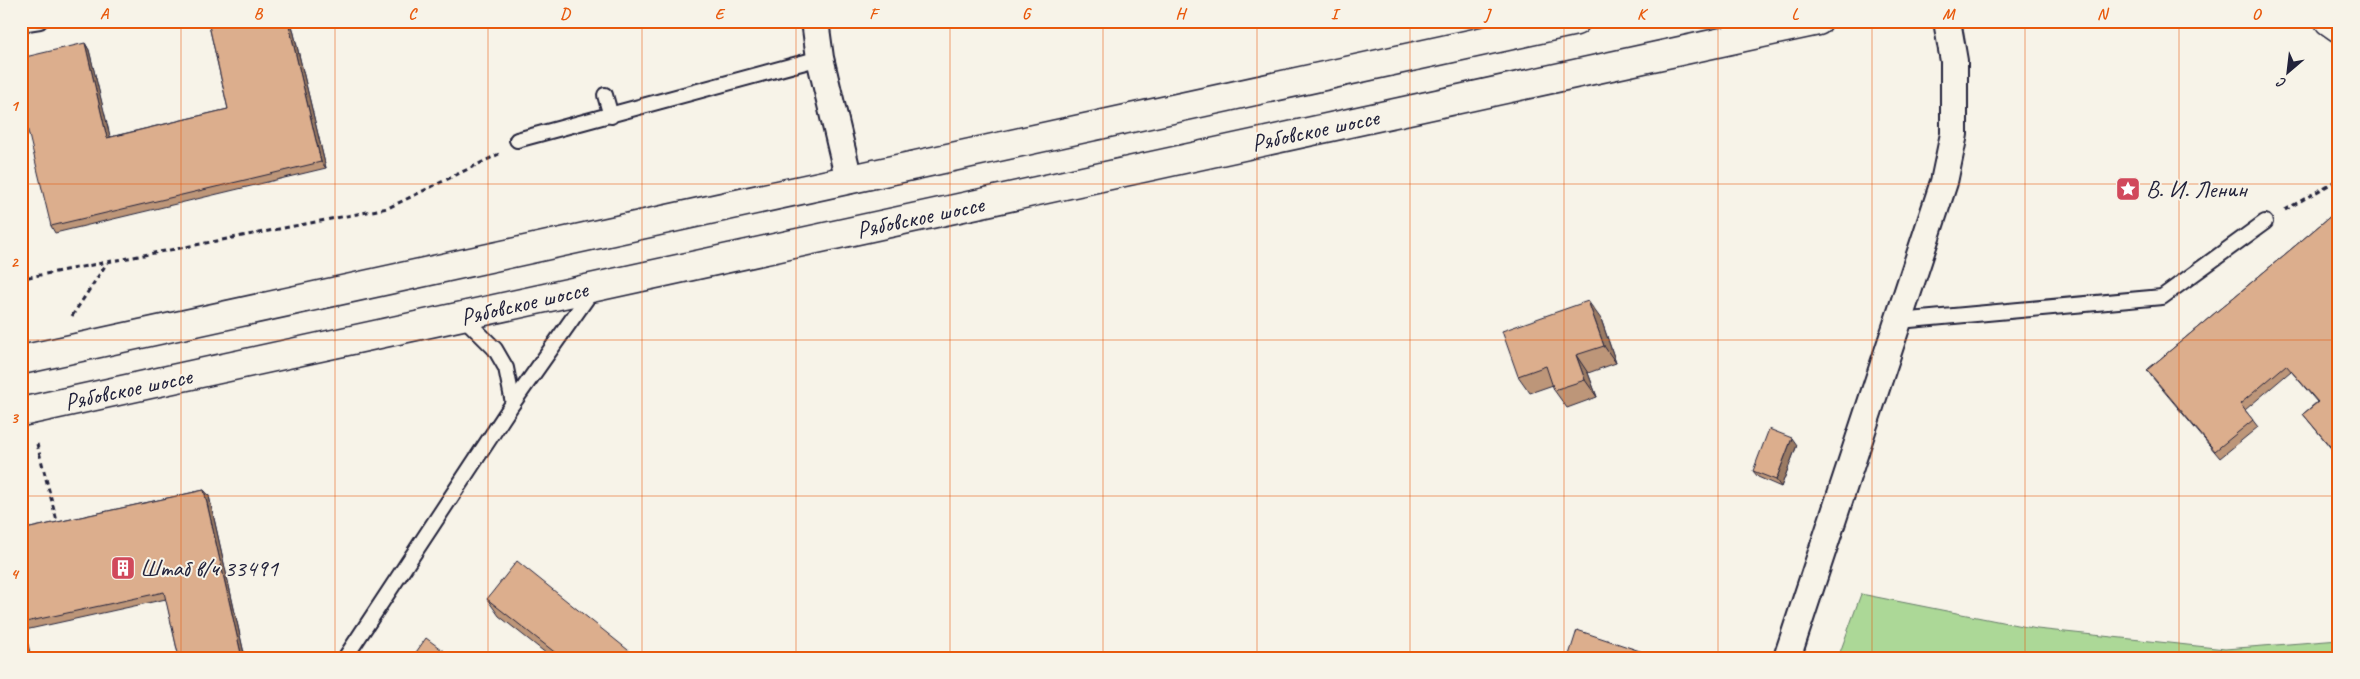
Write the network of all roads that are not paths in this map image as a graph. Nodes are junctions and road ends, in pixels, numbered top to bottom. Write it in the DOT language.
graph roads {
  1 [pos="40,21"];
  2 [pos="815,21"];
  3 [pos="1576,21"];
  4 [pos="1818,21"];
  5 [pos="1947,21"];
  6 [pos="2329,21"];
  7 [pos="21,24"];
  8 [pos="2339,28"];
  9 [pos="820,58"];
  10 [pos="605,95"];
  11 [pos="611,116"];
  12 [pos="517,140"];
  13 [pos="849,180"];
  14 [pos="2265,222"];
  15 [pos="594,288"];
  16 [pos="463,317"];
  17 [pos="1899,321"];
  18 [pos="21,360"];
  19 [pos="513,403"];
  20 [pos="21,412"];
  21 [pos="345,658"];
  22 [pos="1787,658"];
  1 -- 7 [label="lane"];
  2 -- 9 [label="street"];
  3 -- 13 [label="main road"];
  4 -- 15 [label="main road, Рябовское шоссе"];
  5 -- 17 [label="street"];
  6 -- 8 [label="main road"];
  9 -- 11 [label="lane"];
  9 -- 13 [label="street"];
  10 -- 11 [label="lane"];
  11 -- 12 [label="lane"];
  13 -- 18 [label="main road"];
  14 -- 17 [label="lane"];
  15 -- 16 [label="main road, Рябовское шоссе"];
  15 -- 19 [label="lane"];
  16 -- 19 [label="lane"];
  16 -- 20 [label="main road, Рябовское шоссе"];
  17 -- 22 [label="street"];
  19 -- 21 [label="lane"];
}
